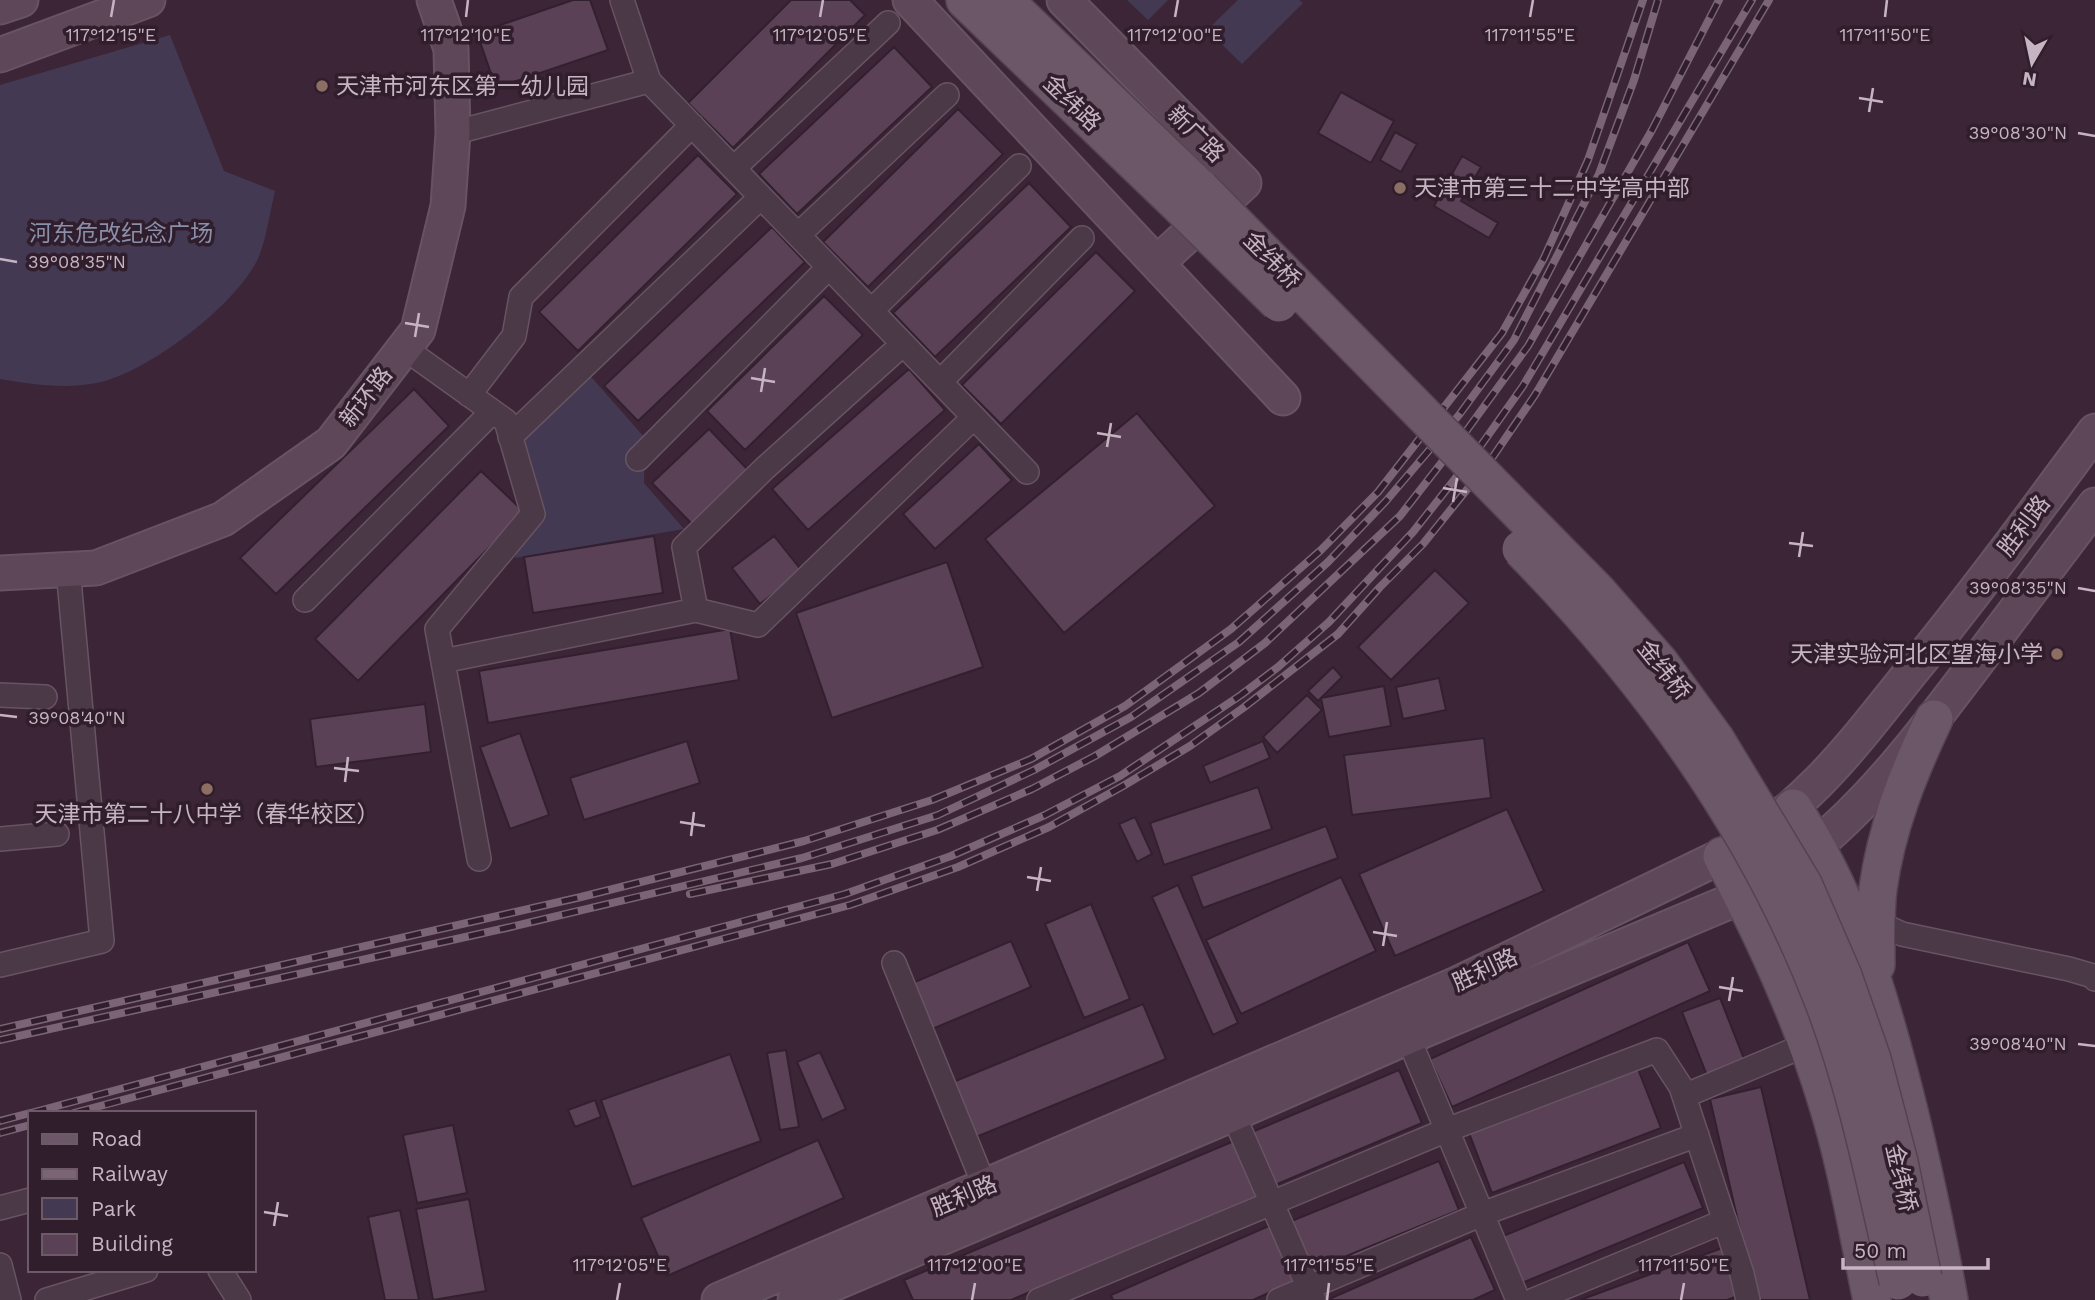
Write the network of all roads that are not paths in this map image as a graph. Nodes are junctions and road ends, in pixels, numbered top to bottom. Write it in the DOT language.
graph roads {
  1 [pos="21,0"];
  2 [pos="148,0"];
  3 [pos="434,0"];
  4 [pos="622,0"];
  5 [pos="965,0"];
  6 [pos="1004,0"];
  7 [pos="1064,0"];
  8 [pos="0,8"];
  9 [pos="899,12"];
  10 [pos="0,55"];
  11 [pos="649,81"];
  12 [pos="947,95"];
  13 [pos="692,125"];
  14 [pos="453,133"];
  15 [pos="1019,166"];
  16 [pos="734,168"];
  17 [pos="761,197"];
  18 [pos="1190,197"];
  19 [pos="798,235"];
  20 [pos="1082,238"];
  21 [pos="1157,263"];
  22 [pos="829,267"];
  23 [pos="871,311"];
  24 [pos="902,344"];
  25 [pos="404,348"];
  26 [pos="940,382"];
  27 [pos="469,395"];
  28 [pos="1283,398"];
  29 [pos="492,412"];
  30 [pos="974,417"];
  31 [pos="2095,430"];
  32 [pos="510,437"];
  33 [pos="638,459"];
  34 [pos="1027,472"];
  35 [pos="2095,505"];
  36 [pos="68,569"];
  37 [pos="0,573"];
  38 [pos="305,600"];
  39 [pos="696,610"];
  40 [pos="443,662"];
  41 [pos="0,695"];
  42 [pos="45,697"];
  43 [pos="1934,719"];
  44 [pos="1793,808"];
  45 [pos="57,834"];
  46 [pos="0,839"];
  47 [pos="1818,846"];
  48 [pos="1722,856"];
  49 [pos="479,859"];
  50 [pos="1837,884"];
  51 [pos="1743,896"];
  52 [pos="1877,924"];
  53 [pos="894,963"];
  54 [pos="0,965"];
  55 [pos="2095,979"];
  56 [pos="1876,987"];
  57 [pos="1408,1037"];
  58 [pos="1808,1045"];
  59 [pos="1684,1096"];
  60 [pos="1233,1114"];
  61 [pos="1447,1130"];
  62 [pos="1697,1135"];
  63 [pos="985,1187"];
  64 [pos="28,1201"];
  65 [pos="1272,1203"];
  66 [pos="0,1208"];
  67 [pos="1482,1214"];
  68 [pos="1725,1221"];
  69 [pos="0,1265"];
  70 [pos="139,1272"];
  71 [pos="221,1272"];
  72 [pos="827,1281"];
  73 [pos="1078,1293"];
  74 [pos="1912,1293"];
  75 [pos="1312,1294"];
  76 [pos="9,1300"];
  77 [pos="47,1300"];
  78 [pos="239,1300"];
  79 [pos="719,1300"];
  80 [pos="795,1300"];
  81 [pos="1039,1300"];
  82 [pos="1279,1300"];
  83 [pos="1518,1300"];
  84 [pos="1534,1300"];
  85 [pos="1748,1300"];
  1 -- 8 [label="main road"];
  2 -- 10 [label="main road"];
  3 -- 14 [label="main road, 新环路"];
  4 -- 11 [label="street"];
  5 -- 18 [label="main road, 金纬路"];
  6 -- 18 [label="main road, 金纬路"];
  7 -- 21 [label="main road, 新广路"];
  9 -- 16 [label="street"];
  9 -- 21 [label="main road"];
  11 -- 13 [label="street"];
  11 -- 14 [label="street"];
  12 -- 19 [label="street"];
  13 -- 16 [label="street"];
  13 -- 27 [label="street"];
  14 -- 25 [label="main road, 新环路"];
  15 -- 23 [label="street"];
  16 -- 17 [label="street"];
  17 -- 19 [label="street"];
  17 -- 32 [label="street"];
  18 -- 74 [label="main road, 金纬桥, bridge"];
  19 -- 22 [label="street"];
  20 -- 26 [label="street"];
  21 -- 28 [label="main road"];
  22 -- 23 [label="street"];
  22 -- 33 [label="street"];
  23 -- 24 [label="street"];
  24 -- 26 [label="street"];
  24 -- 39 [label="street"];
  25 -- 27 [label="street"];
  25 -- 36 [label="main road, 新环路"];
  26 -- 30 [label="street"];
  27 -- 29 [label="street"];
  29 -- 32 [label="street"];
  29 -- 38 [label="street"];
  30 -- 34 [label="street"];
  30 -- 39 [label="street"];
  31 -- 44 [label="main road, 胜利路"];
  32 -- 40 [label="street"];
  35 -- 43 [label="main road, 胜利路"];
  36 -- 37 [label="main road, 新环路"];
  36 -- 54 [label="street"];
  39 -- 40 [label="street"];
  40 -- 49 [label="street"];
  41 -- 42 [label="street"];
  43 -- 47 [label="main road, 胜利路"];
  43 -- 52 [label="main road"];
  44 -- 47 [label="main road"];
  44 -- 48 [label="main road, 胜利路"];
  45 -- 46 [label="street"];
  47 -- 50 [label="main road"];
  47 -- 51 [label="main road, 胜利路"];
  48 -- 51 [label="main road"];
  48 -- 63 [label="main road, 胜利路"];
  50 -- 52 [label="street"];
  50 -- 56 [label="main road"];
  51 -- 57 [label="main road, 胜利路"];
  51 -- 58 [label="main road"];
  52 -- 55 [label="street"];
  52 -- 56 [label="main road"];
  53 -- 63 [label="street"];
  56 -- 74 [label="main road"];
  57 -- 60 [label="main road, 胜利路"];
  57 -- 61 [label="street"];
  58 -- 59 [label="street"];
  58 -- 74 [label="main road"];
  59 -- 61 [label="street"];
  59 -- 62 [label="street"];
  60 -- 65 [label="street"];
  60 -- 72 [label="main road, 胜利路"];
  61 -- 65 [label="street"];
  61 -- 67 [label="street"];
  62 -- 67 [label="street"];
  62 -- 68 [label="street"];
  63 -- 72 [label="main road, 胜利路"];
  64 -- 66 [label="street"];
  65 -- 73 [label="street"];
  65 -- 75 [label="street"];
  67 -- 75 [label="street"];
  67 -- 83 [label="street"];
  68 -- 84 [label="street"];
  68 -- 85 [label="street"];
  69 -- 76 [label="street"];
  70 -- 77 [label="street"];
  71 -- 78 [label="street"];
  72 -- 79 [label="main road, 胜利路"];
  72 -- 80 [label="main road, 胜利路"];
  73 -- 81 [label="street"];
  75 -- 82 [label="street"];
}
